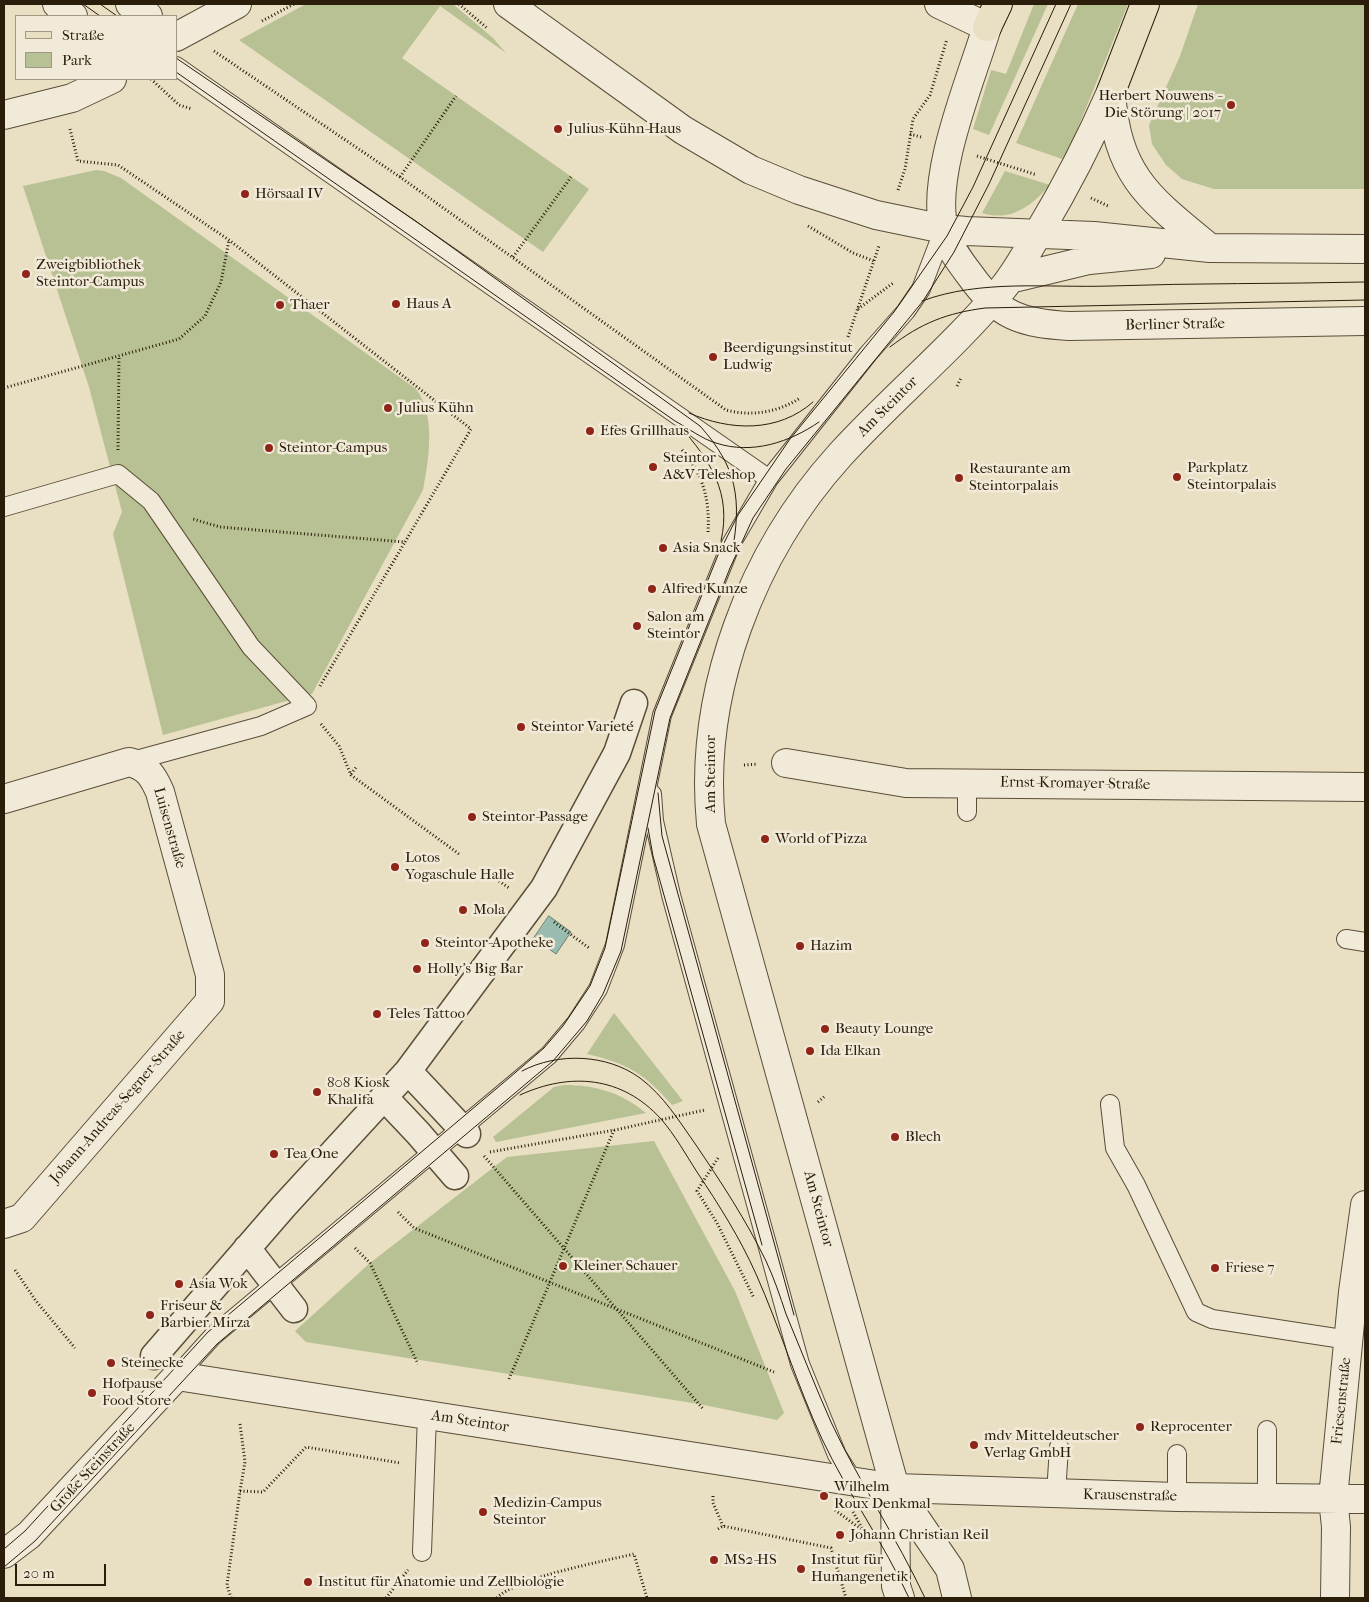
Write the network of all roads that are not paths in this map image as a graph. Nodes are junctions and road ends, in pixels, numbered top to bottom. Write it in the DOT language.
graph roads {
  1 [pos="57,4"];
  2 [pos="130,4"];
  3 [pos="237,4"];
  4 [pos="508,4"];
  5 [pos="1145,4"];
  6 [pos="948,8"];
  7 [pos="72,15"];
  8 [pos="146,15"];
  9 [pos="993,16"];
  10 [pos="178,36"];
  11 [pos="178,67"];
  12 [pos="110,80"];
  13 [pos="1111,92"];
  14 [pos="4,115"];
  15 [pos="944,229"];
  16 [pos="1038,234"];
  17 [pos="1210,248"];
  18 [pos="1365,249"];
  19 [pos="1010,279"];
  20 [pos="990,302"];
  21 [pos="1365,321"];
  22 [pos="769,479"];
  23 [pos="4,506"];
  24 [pos="634,703"];
  25 [pos="129,762"];
  26 [pos="786,763"];
  27 [pos="652,764"];
  28 [pos="967,783"];
  29 [pos="1365,787"];
  30 [pos="4,799"];
  31 [pos="967,812"];
  32 [pos="1346,939"];
  33 [pos="1365,942"];
  34 [pos="210,976"];
  35 [pos="408,1071"];
  36 [pos="384,1097"];
  37 [pos="1110,1104"];
  38 [pos="464,1131"];
  39 [pos="434,1151"];
  40 [pos="455,1176"];
  41 [pos="1365,1205"];
  42 [pos="4,1224"];
  43 [pos="248,1248"];
  44 [pos="275,1285"];
  45 [pos="294,1309"];
  46 [pos="1349,1340"];
  47 [pos="154,1356"];
  48 [pos="176,1376"];
  49 [pos="427,1415"];
  50 [pos="1267,1430"];
  51 [pos="1059,1448"];
  52 [pos="1177,1454"];
  53 [pos="844,1480"];
  54 [pos="895,1488"];
  55 [pos="1056,1494"];
  56 [pos="1177,1498"];
  57 [pos="1267,1498"];
  58 [pos="1333,1498"];
  59 [pos="1365,1498"];
  60 [pos="422,1552"];
  61 [pos="4,1554"];
  62 [pos="900,1598"];
  63 [pos="957,1598"];
  64 [pos="1335,1598"];
  1 -- 7 [label="street"];
  2 -- 8 [label="street"];
  3 -- 10 [label="street"];
  4 -- 15 [label="street"];
  5 -- 13 [label="main road"];
  6 -- 9 [label="street"];
  9 -- 15 [label="street"];
  11 -- 22 [label="lane"];
  12 -- 14 [label="street"];
  13 -- 16 [label="street, Am Steintor"];
  13 -- 17 [label="street"];
  15 -- 16 [label="street"];
  15 -- 20 [label="street"];
  15 -- 22 [label="lane"];
  16 -- 17 [label="street"];
  16 -- 19 [label="street, Am Steintor"];
  17 -- 18 [label="street"];
  17 -- 19 [label="street"];
  19 -- 20 [label="street, Am Steintor"];
  20 -- 21 [label="street, Berliner Straße"];
  20 -- 54 [label="street, Am Steintor"];
  22 -- 27 [label="lane"];
  23 -- 25 [label="lane"];
  24 -- 35 [label="street"];
  25 -- 30 [label="street"];
  25 -- 34 [label="street, Luisenstraße"];
  26 -- 28 [label="street, Ernst-Kromayer-Straße"];
  27 -- 38 [label="lane"];
  27 -- 53 [label="lane"];
  28 -- 29 [label="street, Ernst-Kromayer-Straße"];
  28 -- 31 [label="lane"];
  32 -- 33 [label="lane"];
  34 -- 42 [label="street, Johann-Andreas-Segner-Straße"];
  35 -- 36 [label="street"];
  35 -- 38 [label="street"];
  36 -- 39 [label="street"];
  36 -- 43 [label="street"];
  37 -- 46 [label="lane"];
  38 -- 39 [label="lane"];
  39 -- 40 [label="street"];
  39 -- 44 [label="lane"];
  41 -- 46 [label="street, Friesenstraße"];
  43 -- 44 [label="street"];
  43 -- 47 [label="street"];
  44 -- 45 [label="street"];
  44 -- 48 [label="lane"];
  46 -- 58 [label="street, Friesenstraße"];
  48 -- 49 [label="street, Am Steintor"];
  48 -- 61 [label="street, Große Steinstraße"];
  49 -- 53 [label="street, Am Steintor"];
  49 -- 60 [label="lane"];
  50 -- 57 [label="lane"];
  51 -- 55 [label="lane"];
  52 -- 56 [label="lane"];
  53 -- 54 [label="street, Am Steintor"];
  54 -- 55 [label="street, Krausenstraße"];
  54 -- 62 [label="street"];
  54 -- 63 [label="street"];
  55 -- 56 [label="street, Krausenstraße"];
  56 -- 57 [label="street, Krausenstraße"];
  57 -- 58 [label="street, Krausenstraße"];
  58 -- 59 [label="street, Krausenstraße"];
  58 -- 64 [label="street, Friesenstraße"];
}
